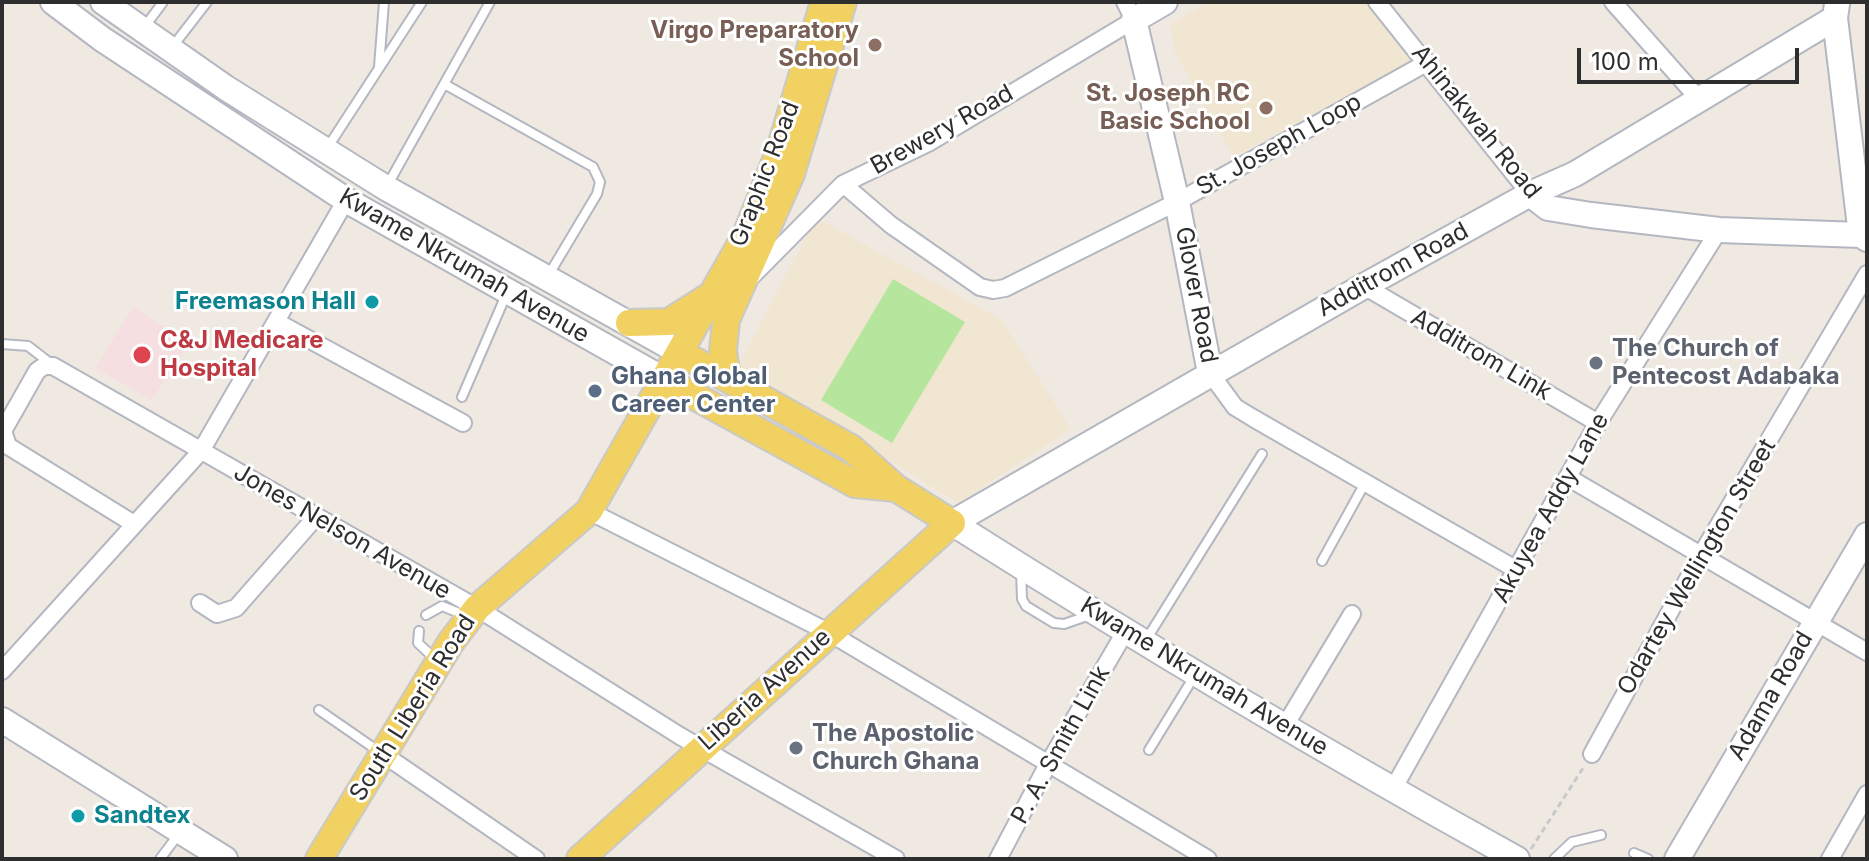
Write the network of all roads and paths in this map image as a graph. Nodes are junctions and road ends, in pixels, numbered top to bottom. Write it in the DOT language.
graph roads {
  1 [pos="53,2"];
  2 [pos="103,2"];
  3 [pos="163,2"];
  4 [pos="207,2"];
  5 [pos="384,2"];
  6 [pos="422,2"];
  7 [pos="490,2"];
  8 [pos="824,2"];
  9 [pos="843,2"];
  10 [pos="1165,2"];
  11 [pos="1377,2"];
  12 [pos="1613,2"];
  13 [pos="1836,10"];
  14 [pos="1129,11"];
  15 [pos="143,29"];
  16 [pos="171,49"];
  17 [pos="1428,62"];
  18 [pos="379,68"];
  19 [pos="446,85"];
  20 [pos="1698,98"];
  21 [pos="326,150"];
  22 [pos="1575,174"];
  23 [pos="843,184"];
  24 [pos="386,188"];
  25 [pos="1530,194"];
  26 [pos="346,200"];
  27 [pos="1177,202"];
  28 [pos="1591,215"];
  29 [pos="1719,230"];
  30 [pos="1864,237"];
  31 [pos="1867,274"];
  32 [pos="548,277"];
  33 [pos="741,285"];
  34 [pos="1364,286"];
  35 [pos="508,291"];
  36 [pos="713,293"];
  37 [pos="277,322"];
  38 [pos="629,323"];
  39 [pos="2,344"];
  40 [pos="681,353"];
  41 [pos="53,366"];
  42 [pos="1210,373"];
  43 [pos="727,378"];
  44 [pos="665,380"];
  45 [pos="462,397"];
  46 [pos="463,423"];
  47 [pos="1598,423"];
  48 [pos="201,451"];
  49 [pos="1262,454"];
  50 [pos="1569,478"];
  51 [pos="1365,483"];
  52 [pos="896,488"];
  53 [pos="589,511"];
  54 [pos="315,518"];
  55 [pos="952,523"];
  56 [pos="134,524"];
  57 [pos="1867,535"];
  58 [pos="1701,555"];
  59 [pos="1322,561"];
  60 [pos="1517,570"];
  61 [pos="200,603"];
  62 [pos="473,612"];
  63 [pos="1352,614"];
  64 [pos="426,615"];
  65 [pos="1814,621"];
  66 [pos="419,631"];
  67 [pos="828,632"];
  68 [pos="1135,638"];
  69 [pos="1867,652"];
  70 [pos="438,663"];
  71 [pos="2,671"];
  72 [pos="1196,674"];
  73 [pos="319,710"];
  74 [pos="2,720"];
  75 [pos="1286,724"];
  76 [pos="702,748"];
  77 [pos="1149,750"];
  78 [pos="383,754"];
  79 [pos="1592,754"];
  80 [pos="1047,766"];
  81 [pos="1392,791"];
  82 [pos="1867,794"];
  83 [pos="181,831"];
  84 [pos="1601,835"];
  85 [pos="1634,853"];
  86 [pos="160,859"];
  87 [pos="225,859"];
  88 [pos="319,859"];
  89 [pos="536,859"];
  90 [pos="580,859"];
  91 [pos="896,859"];
  92 [pos="998,859"];
  93 [pos="1208,859"];
  94 [pos="1517,859"];
  95 [pos="1524,859"];
  96 [pos="1554,859"];
  97 [pos="1648,859"];
  98 [pos="1677,859"];
  99 [pos="1830,859"];
  1 -- 26 [label="street, Kwame Nkrumah Avenue"];
  2 -- 15 [label="street, Kwame Nkrumah Avenue"];
  3 -- 15 [label="lane"];
  4 -- 16 [label="lane"];
  5 -- 18 [label="lane"];
  6 -- 18 [label="lane"];
  7 -- 19 [label="lane"];
  8 -- 36 [label="main road, Graphic Road"];
  9 -- 33 [label="main road, Graphic Road"];
  10 -- 14 [label="street, Brewery Road"];
  11 -- 17 [label="street, Ahinakwah Road"];
  12 -- 20 [label="street"];
  13 -- 20 [label="street, Additrom Road"];
  13 -- 30 [label="street"];
  14 -- 23 [label="street, Brewery Road"];
  14 -- 27 [label="street, Glover Road"];
  15 -- 16 [label="street, Kwame Nkrumah Avenue"];
  16 -- 21 [label="street, Kwame Nkrumah Avenue"];
  17 -- 25 [label="street, Ahinakwah Road"];
  17 -- 27 [label="street, St. Joseph Loop"];
  18 -- 21 [label="lane"];
  19 -- 24 [label="lane"];
  19 -- 32 [label="lane"];
  20 -- 22 [label="street, Additrom Road"];
  21 -- 24 [label="street, Kwame Nkrumah Avenue"];
  22 -- 25 [label="street, Additrom Road"];
  22 -- 28 [label="street, Ahinakwah Road"];
  23 -- 27 [label="street, St. Joseph Loop"];
  23 -- 33 [label="street, Brewery Road"];
  24 -- 32 [label="street, Kwame Nkrumah Avenue"];
  25 -- 28 [label="street, Ahinakwah Road"];
  25 -- 34 [label="street, Additrom Road"];
  26 -- 35 [label="street, Kwame Nkrumah Avenue"];
  26 -- 37 [label="street"];
  27 -- 42 [label="street, Glover Road"];
  28 -- 29 [label="street, Ahinakwah Road"];
  29 -- 30 [label="street, Ahinakwah Road"];
  29 -- 47 [label="street, Akuyea Addy Lane"];
  31 -- 58 [label="street, Odartey Wellington Street"];
  32 -- 38 [label="street, Kwame Nkrumah Avenue"];
  33 -- 43 [label="main road, Graphic Road"];
  34 -- 42 [label="street, Additrom Road"];
  34 -- 47 [label="street, Additrom Link"];
  35 -- 44 [label="street, Kwame Nkrumah Avenue"];
  35 -- 45 [label="lane"];
  36 -- 38 [label="main road"];
  36 -- 40 [label="main road, Graphic Road"];
  37 -- 46 [label="street"];
  37 -- 48 [label="street"];
  38 -- 40 [label="street, Kwame Nkrumah Avenue"];
  39 -- 41 [label="lane"];
  40 -- 43 [label="main road, Kwame Nkrumah Avenue"];
  40 -- 44 [label="main road, Graphic Road"];
  41 -- 48 [label="street, Jones Nelson Avenue"];
  41 -- 56 [label="street"];
  42 -- 51 [label="street, Glover Road"];
  42 -- 55 [label="street, Additrom Road"];
  43 -- 52 [label="main road, Kwame Nkrumah Avenue"];
  44 -- 52 [label="main road, Kwame Nkrumah Avenue"];
  44 -- 53 [label="main road, South Liberia Road"];
  47 -- 50 [label="street, Akuyea Addy Lane"];
  48 -- 54 [label="street, Jones Nelson Avenue"];
  48 -- 56 [label="street"];
  49 -- 68 [label="lane"];
  50 -- 58 [label="street"];
  50 -- 60 [label="street, Akuyea Addy Lane"];
  51 -- 59 [label="lane"];
  51 -- 60 [label="street, Glover Road"];
  52 -- 55 [label="main road, Kwame Nkrumah Avenue"];
  53 -- 62 [label="main road, South Liberia Road"];
  53 -- 67 [label="street"];
  54 -- 61 [label="street"];
  54 -- 62 [label="street, Jones Nelson Avenue"];
  55 -- 67 [label="main road, Liberia Avenue"];
  55 -- 68 [label="street, Kwame Nkrumah Avenue"];
  56 -- 71 [label="street"];
  57 -- 65 [label="street, Adama Road"];
  58 -- 65 [label="street"];
  58 -- 79 [label="street, Odartey Wellington Street"];
  60 -- 81 [label="street, Akuyea Addy Lane"];
  62 -- 64 [label="lane"];
  62 -- 70 [label="main road, South Liberia Road"];
  62 -- 76 [label="street, Jones Nelson Avenue"];
  63 -- 75 [label="street"];
  65 -- 69 [label="street"];
  65 -- 98 [label="street, Adama Road"];
  66 -- 70 [label="lane"];
  67 -- 76 [label="main road, Liberia Avenue"];
  67 -- 80 [label="street"];
  68 -- 72 [label="street, Kwame Nkrumah Avenue"];
  68 -- 80 [label="street, P. A. Smith Link"];
  70 -- 78 [label="main road, South Liberia Road"];
  72 -- 75 [label="street, Kwame Nkrumah Avenue"];
  72 -- 77 [label="lane"];
  73 -- 78 [label="lane"];
  74 -- 83 [label="street"];
  75 -- 81 [label="street, Kwame Nkrumah Avenue"];
  76 -- 90 [label="main road, Liberia Avenue"];
  76 -- 91 [label="street, Jones Nelson Avenue"];
  78 -- 88 [label="main road, South Liberia Road"];
  78 -- 89 [label="street"];
  79 -- 95 [label="path"];
  80 -- 92 [label="street, P. A. Smith Link"];
  80 -- 93 [label="street"];
  81 -- 94 [label="street, Kwame Nkrumah Avenue"];
  82 -- 99 [label="street"];
  83 -- 86 [label="lane"];
  83 -- 87 [label="street"];
  84 -- 96 [label="lane"];
  85 -- 97 [label="lane"];
}
